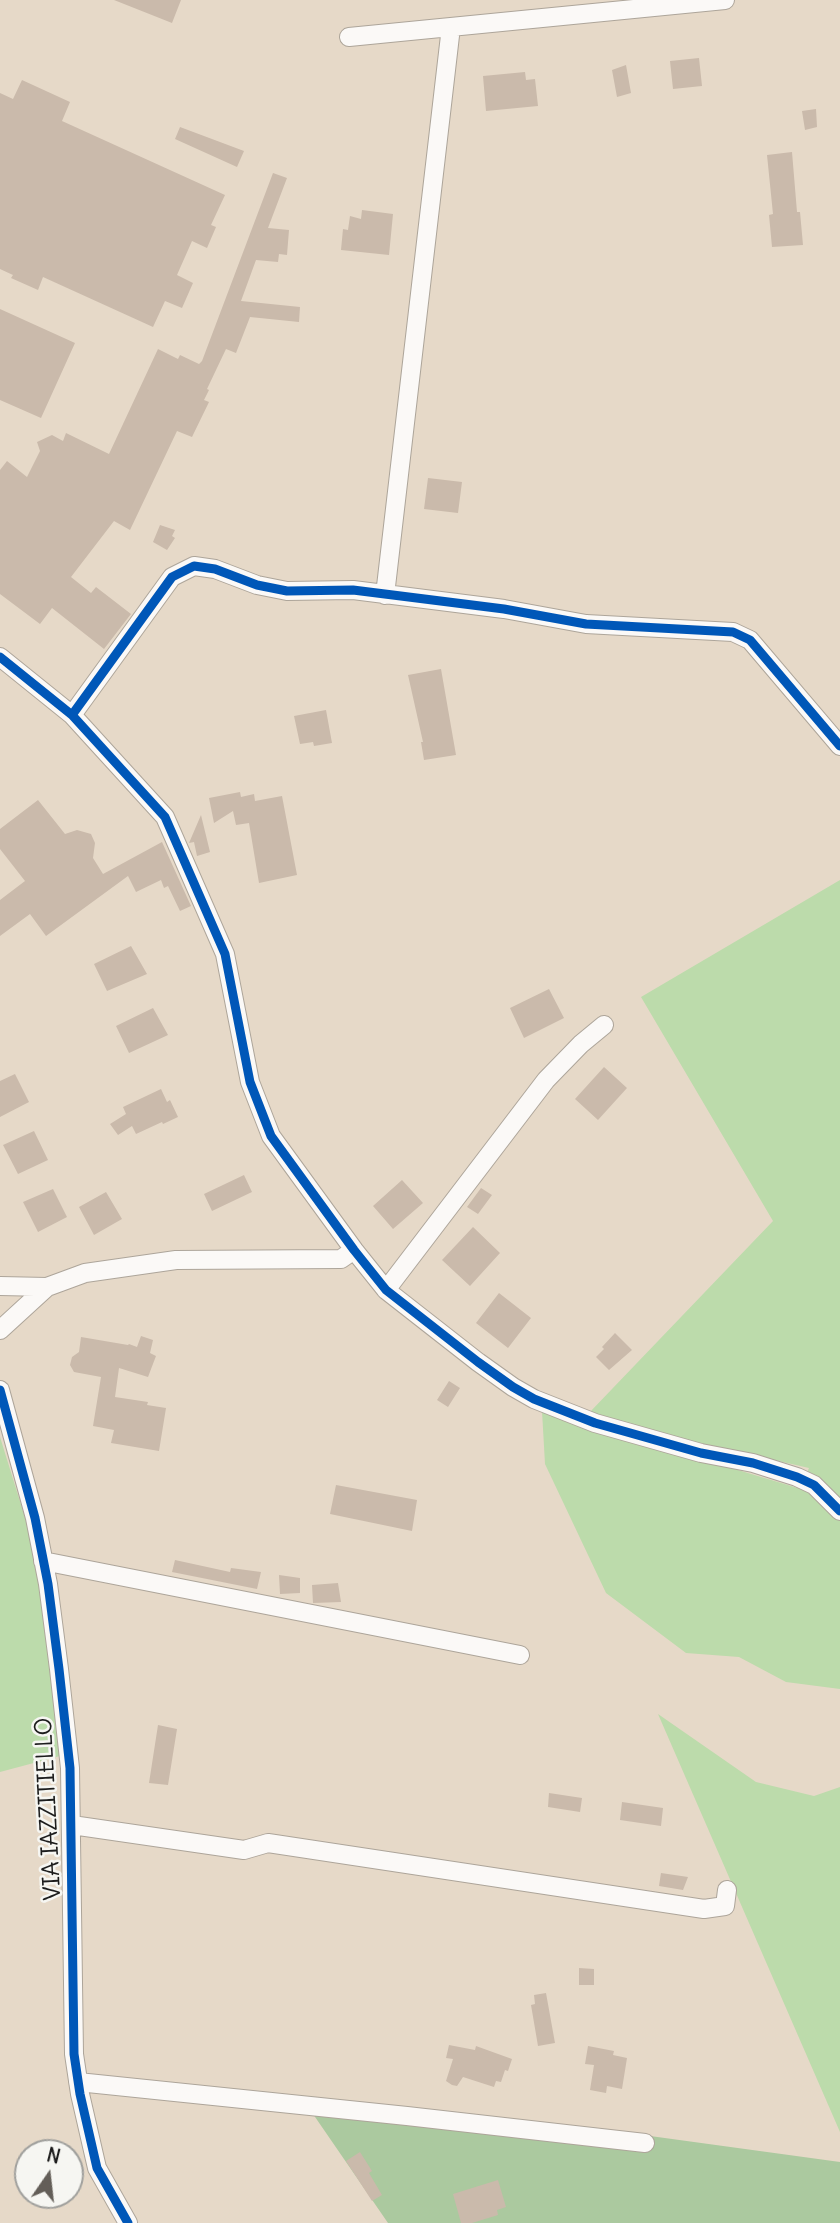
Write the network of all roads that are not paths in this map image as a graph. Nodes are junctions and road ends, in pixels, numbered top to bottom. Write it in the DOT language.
graph roads {
  1 [pos="725,0"];
  2 [pos="451,27"];
  3 [pos="349,37"];
  4 [pos="385,595"];
  5 [pos="0,657"];
  6 [pos="72,715"];
  7 [pos="840,746"];
  8 [pos="604,1025"];
  9 [pos="354,1250"];
  10 [pos="0,1286"];
  11 [pos="47,1287"];
  12 [pos="386,1290"];
  13 [pos="0,1330"];
  14 [pos="0,1390"];
  15 [pos="840,1511"];
  16 [pos="44,1561"];
  17 [pos="520,1655"];
  18 [pos="72,1825"];
  19 [pos="727,1890"];
  20 [pos="78,2082"];
  21 [pos="645,2143"];
  22 [pos="128,2223"];
  1 -- 2 [label="street"];
  2 -- 3 [label="street"];
  2 -- 4 [label="street"];
  4 -- 6 [label="street"];
  4 -- 7 [label="street"];
  5 -- 6 [label="street"];
  6 -- 9 [label="street"];
  8 -- 12 [label="street"];
  9 -- 11 [label="street"];
  9 -- 12 [label="street"];
  10 -- 11 [label="street"];
  11 -- 13 [label="street"];
  12 -- 15 [label="street"];
  14 -- 16 [label="street, VIA IAZZITIELLO"];
  16 -- 17 [label="street"];
  16 -- 18 [label="street, VIA IAZZITIELLO"];
  18 -- 19 [label="street"];
  18 -- 20 [label="street, VIA IAZZITIELLO"];
  20 -- 21 [label="street"];
  20 -- 22 [label="street, VIA IAZZITIELLO"];
}
